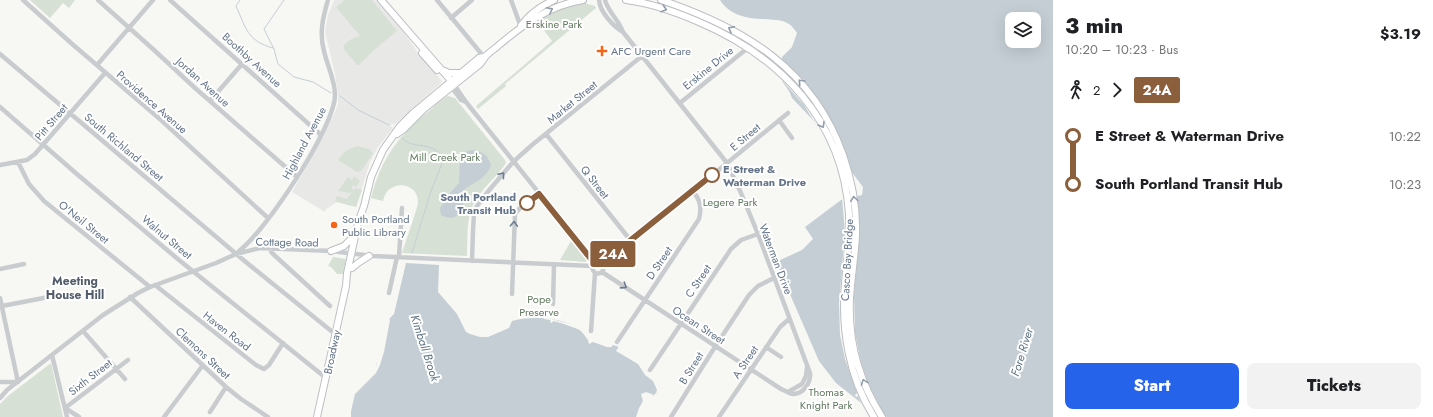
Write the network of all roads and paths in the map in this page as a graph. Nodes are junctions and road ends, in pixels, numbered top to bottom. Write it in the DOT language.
graph roads {
  1 [pos="23,0"];
  2 [pos="98,0"];
  3 [pos="152,0"];
  4 [pos="170,0"];
  5 [pos="328,0"];
  6 [pos="381,0"];
  7 [pos="437,0"];
  8 [pos="472,0"];
  9 [pos="511,0"];
  10 [pos="554,0"];
  11 [pos="583,0"];
  12 [pos="599,0"];
  13 [pos="605,0"];
  14 [pos="626,0"];
  15 [pos="661,0"];
  16 [pos="451,18"];
  17 [pos="520,27"];
  18 [pos="128,28"];
  19 [pos="623,32"];
  20 [pos="414,39"];
  21 [pos="748,48"];
  22 [pos="764,49"];
  23 [pos="0,54"];
  24 [pos="642,56"];
  25 [pos="484,57"];
  26 [pos="242,64"];
  27 [pos="97,65"];
  28 [pos="442,70"];
  29 [pos="462,72"];
  30 [pos="105,73"];
  31 [pos="451,84"];
  32 [pos="210,101"];
  33 [pos="680,103"];
  34 [pos="0,107"];
  35 [pos="788,113"];
  36 [pos="70,114"];
  37 [pos="779,120"];
  38 [pos="546,134"];
  39 [pos="321,135"];
  40 [pos="792,138"];
  41 [pos="45,145"];
  42 [pos="18,162"];
  43 [pos="513,162"];
  44 [pos="727,163"];
  45 [pos="0,165"];
  46 [pos="297,177"];
  47 [pos="693,191"];
  48 [pos="539,194"];
  49 [pos="364,206"];
  50 [pos="402,208"];
  51 [pos="268,218"];
  52 [pos="356,233"];
  53 [pos="758,234"];
  54 [pos="631,241"];
  55 [pos="270,249"];
  56 [pos="331,251"];
  57 [pos="236,254"];
  58 [pos="354,254"];
  59 [pos="369,256"];
  60 [pos="398,257"];
  61 [pos="472,261"];
  62 [pos="512,263"];
  63 [pos="24,264"];
  64 [pos="554,264"];
  65 [pos="601,264"];
  66 [pos="594,265"];
  67 [pos="352,268"];
  68 [pos="0,269"];
  69 [pos="194,271"];
  70 [pos="602,272"];
  71 [pos="595,274"];
  72 [pos="774,278"];
  73 [pos="155,285"];
  74 [pos="346,286"];
  75 [pos="150,287"];
  76 [pos="389,294"];
  77 [pos="512,294"];
  78 [pos="54,296"];
  79 [pos="130,297"];
  80 [pos="0,298"];
  81 [pos="645,300"];
  82 [pos="553,304"];
  83 [pos="2,306"];
  84 [pos="330,306"];
  85 [pos="789,319"];
  86 [pos="680,324"];
  87 [pos="83,331"];
  88 [pos="591,331"];
  89 [pos="336,334"];
  90 [pos="617,342"];
  91 [pos="283,343"];
  92 [pos="715,346"];
  93 [pos="766,347"];
  94 [pos="52,355"];
  95 [pos="781,357"];
  96 [pos="128,360"];
  97 [pos="203,365"];
  98 [pos="116,368"];
  99 [pos="650,370"];
  100 [pos="750,370"];
  101 [pos="326,378"];
  102 [pos="125,379"];
  103 [pos="0,382"];
  104 [pos="18,382"];
  105 [pos="226,387"];
  106 [pos="788,392"];
  107 [pos="0,398"];
  108 [pos="65,408"];
  109 [pos="210,412"];
  110 [pos="67,417"];
  111 [pos="79,417"];
  112 [pos="164,417"];
  113 [pos="268,417"];
  114 [pos="317,417"];
  115 [pos="671,417"];
  116 [pos="719,417"];
  117 [pos="874,417"];
  118 [pos="882,417"];
  1 -- 27 [label="street, Providence Avenue"];
  2 -- 18 [label="street, Jordan Avenue"];
  3 -- 18 [label="street"];
  4 -- 26 [label="street, Boothby Avenue"];
  5 -- 39 [label="street, Highland Avenue"];
  6 -- 20 [label="main road"];
  7 -- 16 [label="street"];
  8 -- 16 [label="street"];
  9 -- 17 [label="street"];
  10 -- 17 [label="main road, Broadway"];
  17 -- 11 [label="main road, Broadway, one-way"];
  12 -- 19 [label="street, Waterman Drive"];
  13 -- 19 [label="street, Waterman Drive"];
  14 -- 21 [label="main road, Casco Bay Bridge, one-way"];
  22 -- 15 [label="main road, Casco Bay Bridge, one-way"];
  16 -- 25 [label="street"];
  17 -- 25 [label="main road, Broadway"];
  18 -- 27 [label="street"];
  18 -- 32 [label="street, Jordan Avenue"];
  19 -- 24 [label="street, Waterman Drive"];
  20 -- 28 [label="main road"];
  20 -- 31 [label="main road"];
  21 -- 22 [label="street"];
  21 -- 33 [label="street, Erskine Drive"];
  21 -- 117 [label="main road, Casco Bay Bridge, one-way"];
  118 -- 22 [label="main road, Casco Bay Bridge, one-way"];
  23 -- 36 [label="street, South Richland Street"];
  24 -- 33 [label="street, Waterman Drive"];
  24 -- 38 [label="street, Market Street"];
  25 -- 29 [label="main road, Broadway"];
  25 -- 31 [label="main road, Broadway"];
  26 -- 32 [label="street"];
  26 -- 39 [label="street, Boothby Avenue"];
  27 -- 30 [label="street, Providence Avenue"];
  28 -- 29 [label="main road"];
  28 -- 31 [label="main road"];
  29 -- 31 [label="main road, Broadway"];
  30 -- 36 [label="street, Pitt Street"];
  30 -- 51 [label="street, Providence Avenue"];
  31 -- 43 [label="street"];
  31 -- 49 [label="main road, Broadway"];
  32 -- 46 [label="street, Jordan Avenue"];
  33 -- 44 [label="street, Waterman Drive"];
  34 -- 41 [label="street, Walnut Street"];
  35 -- 37 [label="street, E Street"];
  36 -- 41 [label="street, Pitt Street"];
  36 -- 57 [label="street, South Richland Street"];
  37 -- 40 [label="street"];
  37 -- 44 [label="street, E Street"];
  38 -- 43 [label="street, Market Street"];
  38 -- 54 [label="street, Q Street"];
  39 -- 46 [label="street, Highland Avenue"];
  41 -- 42 [label="street, Pitt Street"];
  41 -- 69 [label="street, Walnut Street"];
  42 -- 45 [label="street, Pitt Street"];
  42 -- 75 [label="street, O'Neil Street"];
  43 -- 48 [label="street"];
  61 -- 43 [label="street, Market Street, one-way"];
  44 -- 47 [label="street, E Street"];
  44 -- 53 [label="street, Waterman Drive"];
  46 -- 51 [label="street, Highland Avenue"];
  47 -- 54 [label="street, E Street"];
  47 -- 81 [label="street, D Street"];
  62 -- 48 [label="street, one-way"];
  48 -- 66 [label="street"];
  49 -- 52 [label="main road, Broadway"];
  49 -- 58 [label="main road, Broadway"];
  50 -- 60 [label="street"];
  51 -- 57 [label="street, Highland Avenue"];
  52 -- 56 [label="main road"];
  52 -- 58 [label="main road, Broadway"];
  53 -- 72 [label="street, Waterman Drive"];
  53 -- 86 [label="street, C Street"];
  54 -- 65 [label="street, E Street"];
  55 -- 56 [label="street, Cottage Road"];
  55 -- 57 [label="street, Cottage Road"];
  55 -- 84 [label="street"];
  56 -- 58 [label="street, Cottage Road"];
  57 -- 69 [label="street, Cottage Road"];
  57 -- 89 [label="street, South Richland Street"];
  58 -- 59 [label="street, Cottage Road"];
  58 -- 67 [label="main road, Broadway"];
  58 -- 74 [label="main road, Broadway"];
  59 -- 60 [label="street, Cottage Road"];
  59 -- 67 [label="main road"];
  60 -- 61 [label="street, Cottage Road"];
  60 -- 76 [label="street"];
  61 -- 62 [label="street, Cottage Road"];
  62 -- 64 [label="street, Cottage Road"];
  62 -- 77 [label="street"];
  63 -- 68 [label="street"];
  64 -- 66 [label="street, Cottage Road"];
  64 -- 82 [label="street"];
  65 -- 66 [label="street"];
  65 -- 70 [label="street"];
  66 -- 71 [label="street"];
  67 -- 74 [label="main road, Broadway"];
  69 -- 73 [label="street, Cottage Road"];
  69 -- 91 [label="street, Walnut Street"];
  70 -- 71 [label="street"];
  70 -- 81 [label="street, Ocean Street, one-way"];
  71 -- 88 [label="street"];
  72 -- 85 [label="street, Waterman Drive"];
  72 -- 92 [label="street, B Street"];
  73 -- 75 [label="street, Cottage Road"];
  73 -- 91 [label="street, Haven Road"];
  74 -- 89 [label="main road, Broadway"];
  75 -- 79 [label="street, Cottage Road"];
  78 -- 83 [label="street"];
  79 -- 87 [label="street, Cottage Road"];
  79 -- 97 [label="street, Clemons Street"];
  80 -- 83 [label="street"];
  81 -- 86 [label="street, Ocean Street"];
  81 -- 90 [label="street, D Street"];
  83 -- 104 [label="street"];
  85 -- 93 [label="street, A Street"];
  85 -- 106 [label="street, Waterman Drive"];
  86 -- 92 [label="street, Ocean Street"];
  86 -- 99 [label="street, C Street"];
  87 -- 94 [label="street, Cottage Road"];
  87 -- 98 [label="street"];
  89 -- 101 [label="main road, Broadway"];
  91 -- 101 [label="street, Walnut Street"];
  92 -- 100 [label="street, Ocean Street"];
  92 -- 115 [label="street, B Street"];
  93 -- 95 [label="street"];
  93 -- 100 [label="street, A Street"];
  94 -- 104 [label="street, Cottage Road"];
  94 -- 108 [label="street"];
  96 -- 98 [label="street, Sixth Street"];
  97 -- 105 [label="street, Clemons Street"];
  97 -- 112 [label="street"];
  98 -- 102 [label="street"];
  98 -- 108 [label="street, Sixth Street"];
  100 -- 106 [label="street, Ocean Street"];
  100 -- 116 [label="street, A Street"];
  101 -- 114 [label="main road, Broadway"];
  103 -- 104 [label="street"];
  104 -- 107 [label="street, Cottage Road"];
  105 -- 109 [label="street"];
  105 -- 113 [label="street, Clemons Street"];
  108 -- 110 [label="street"];
  108 -- 111 [label="street"];
}
